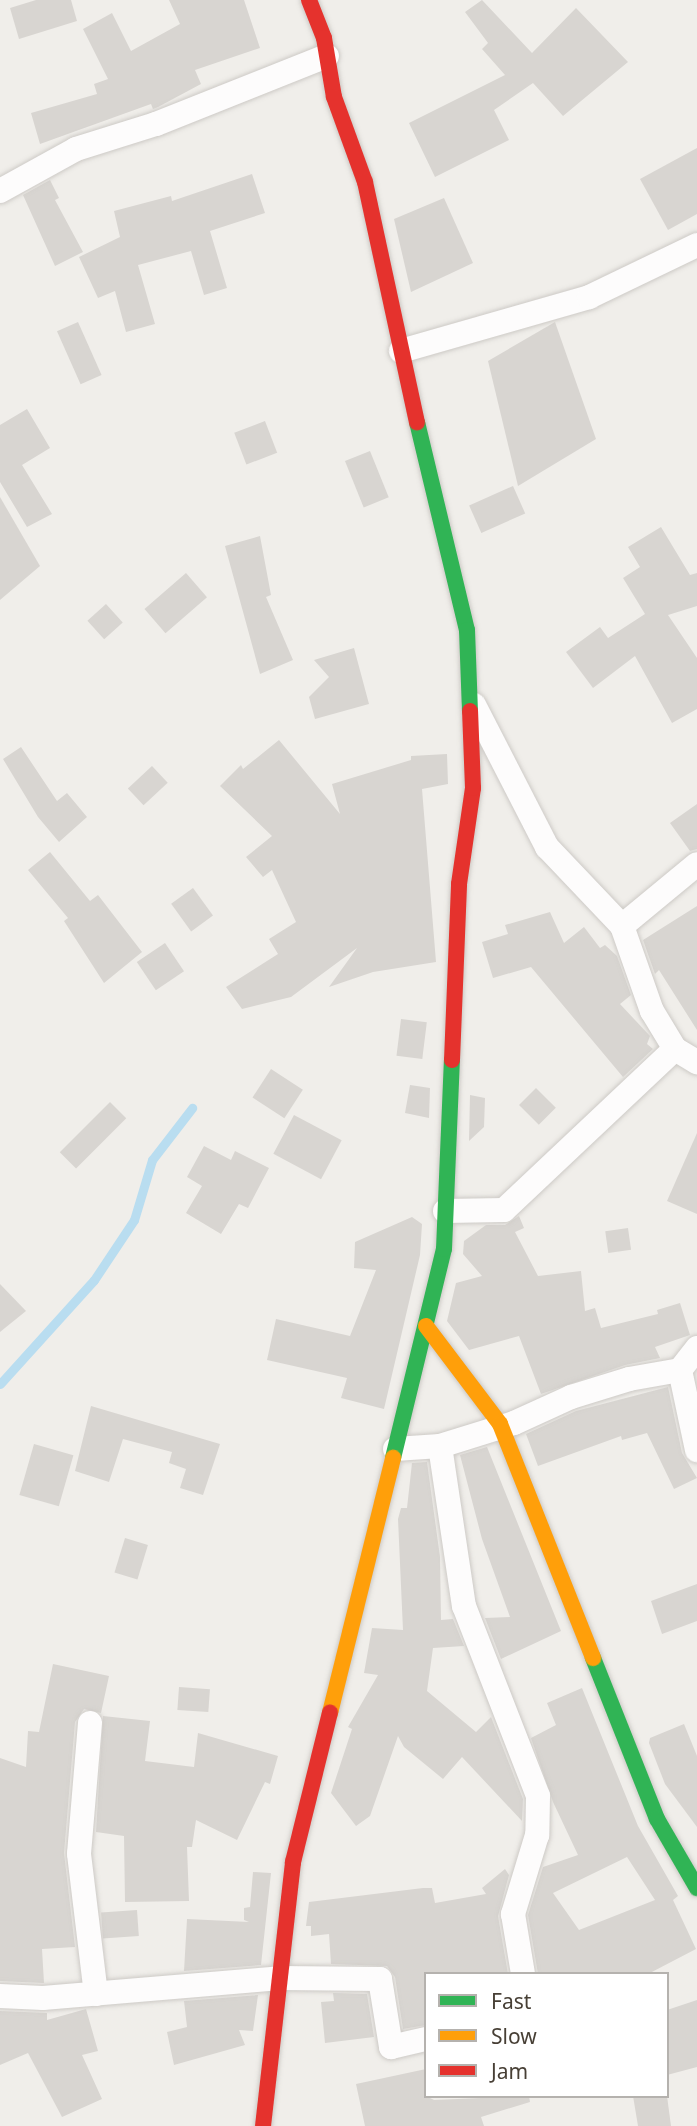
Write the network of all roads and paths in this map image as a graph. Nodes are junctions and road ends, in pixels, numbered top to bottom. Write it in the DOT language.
graph roads {
  1 [pos="309,0"];
  2 [pos="327,56"];
  3 [pos="0,191"];
  4 [pos="697,245"];
  5 [pos="401,351"];
  6 [pos="472,701"];
  7 [pos="697,864"];
  8 [pos="622,926"];
  9 [pos="675,1049"];
  10 [pos="697,1062"];
  11 [pos="445,1212"];
  12 [pos="426,1326"];
  13 [pos="697,1348"];
  14 [pos="680,1370"];
  15 [pos="500,1424"];
  16 [pos="440,1446"];
  17 [pos="395,1448"];
  18 [pos="697,1450"];
  19 [pos="90,1723"];
  20 [pos="697,1888"];
  21 [pos="523,1972"];
  22 [pos="280,1978"];
  23 [pos="96,1994"];
  24 [pos="0,1996"];
  25 [pos="424,2040"];
  26 [pos="263,2126"];
  1 -- 2 [label="street"];
  2 -- 3 [label="street"];
  2 -- 5 [label="street"];
  4 -- 5 [label="street"];
  5 -- 6 [label="street"];
  6 -- 8 [label="street"];
  6 -- 11 [label="street"];
  7 -- 8 [label="street"];
  8 -- 9 [label="street"];
  9 -- 10 [label="street"];
  9 -- 11 [label="street"];
  11 -- 12 [label="street"];
  12 -- 15 [label="street"];
  12 -- 17 [label="street"];
  13 -- 14 [label="street"];
  14 -- 15 [label="street"];
  14 -- 18 [label="street"];
  15 -- 16 [label="street"];
  15 -- 20 [label="street"];
  16 -- 17 [label="street"];
  16 -- 21 [label="street"];
  17 -- 22 [label="street"];
  19 -- 23 [label="street"];
  22 -- 23 [label="street"];
  22 -- 25 [label="street"];
  22 -- 26 [label="street"];
  23 -- 24 [label="street"];
}
